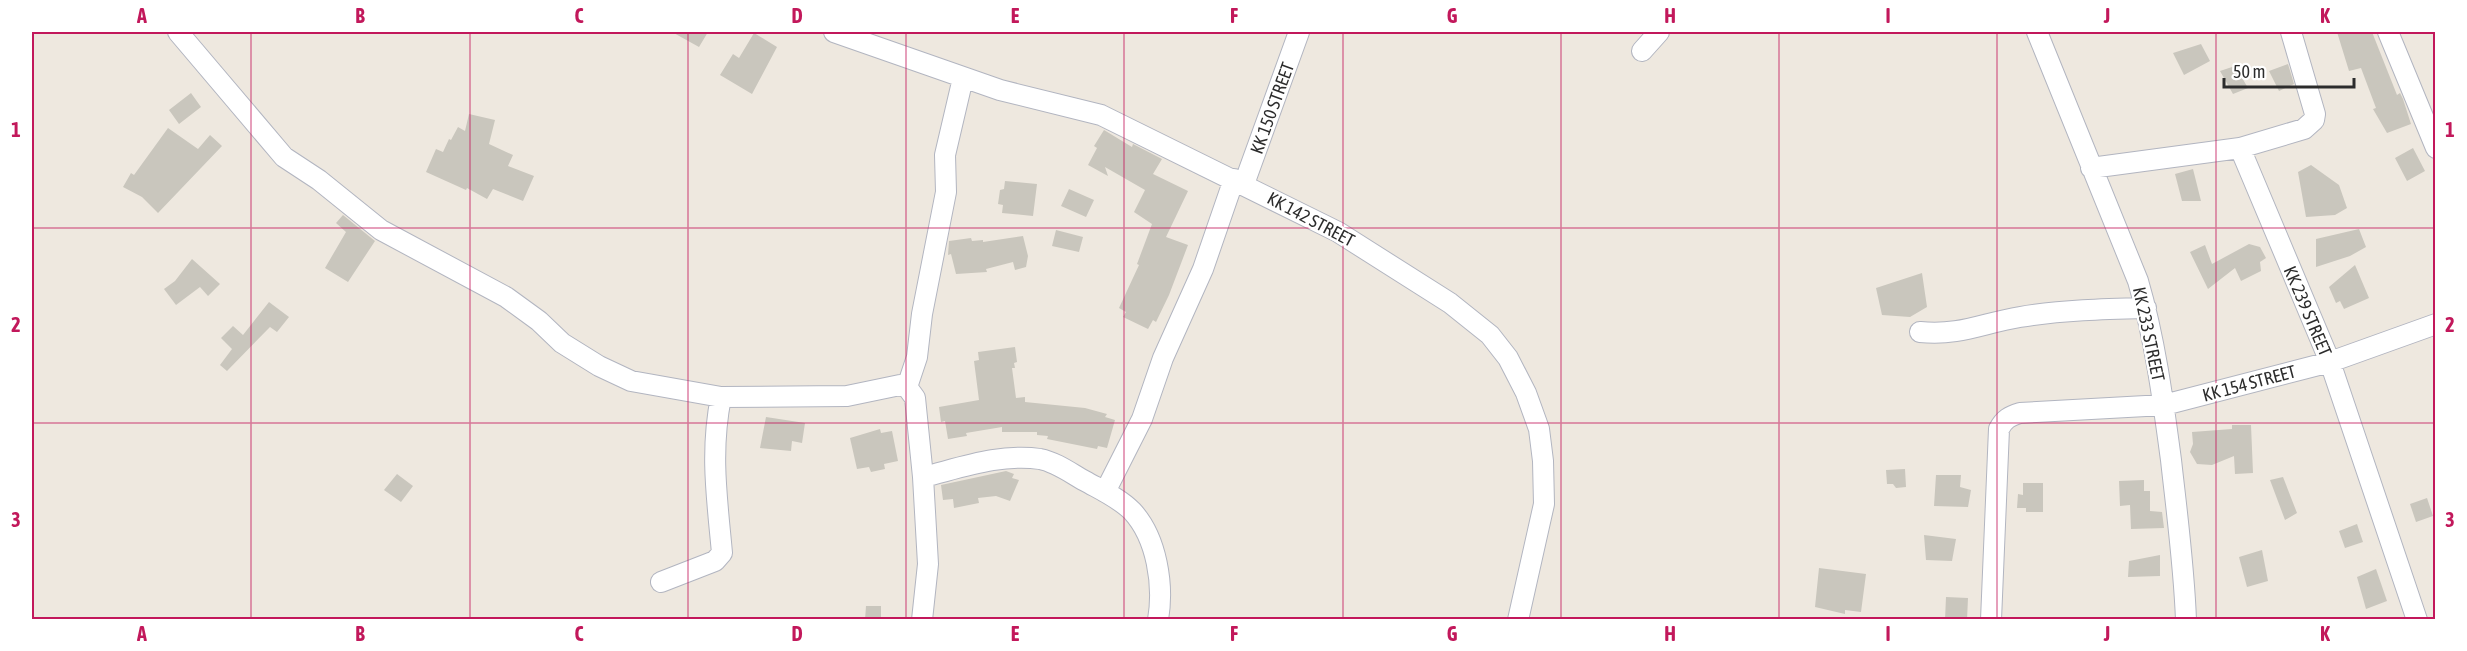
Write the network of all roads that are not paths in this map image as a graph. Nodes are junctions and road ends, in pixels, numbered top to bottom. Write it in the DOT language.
graph roads {
  1 [pos="178,32"];
  2 [pos="834,32"];
  3 [pos="1299,32"];
  4 [pos="1659,32"];
  5 [pos="2037,32"];
  6 [pos="2291,32"];
  7 [pos="2388,32"];
  8 [pos="1642,51"];
  9 [pos="963,78"];
  10 [pos="2240,148"];
  11 [pos="2436,148"];
  12 [pos="2091,168"];
  13 [pos="1239,182"];
  14 [pos="2146,308"];
  15 [pos="2436,324"];
  16 [pos="1920,332"];
  17 [pos="2330,362"];
  18 [pos="907,387"];
  19 [pos="721,397"];
  20 [pos="2164,405"];
  21 [pos="923,477"];
  22 [pos="1105,492"];
  23 [pos="661,582"];
  24 [pos="922,620"];
  25 [pos="1158,620"];
  26 [pos="1518,620"];
  27 [pos="1991,620"];
  28 [pos="2186,620"];
  29 [pos="2417,620"];
  1 -- 19 [label="street"];
  2 -- 9 [label="street, KK 142 STREET"];
  3 -- 13 [label="street, KK 150 STREET"];
  4 -- 8 [label="street"];
  5 -- 12 [label="street, KK 233 STREET"];
  6 -- 10 [label="street"];
  7 -- 11 [label="street"];
  9 -- 13 [label="street, KK 142 STREET"];
  9 -- 18 [label="street"];
  10 -- 12 [label="street"];
  10 -- 17 [label="street, KK 239 STREET"];
  12 -- 14 [label="street, KK 233 STREET"];
  13 -- 22 [label="street, KK 150 STREET"];
  13 -- 26 [label="street, KK 142 STREET"];
  14 -- 16 [label="street"];
  14 -- 20 [label="street, KK 233 STREET"];
  15 -- 17 [label="street, KK 154 STREET"];
  17 -- 20 [label="street, KK 154 STREET"];
  17 -- 29 [label="street, KK 239 STREET"];
  18 -- 19 [label="street"];
  18 -- 21 [label="street"];
  19 -- 23 [label="street"];
  20 -- 27 [label="street, KK 154 STREET"];
  20 -- 28 [label="street, KK 233 STREET"];
  21 -- 22 [label="street"];
  21 -- 24 [label="street"];
  22 -- 25 [label="street"];
}
